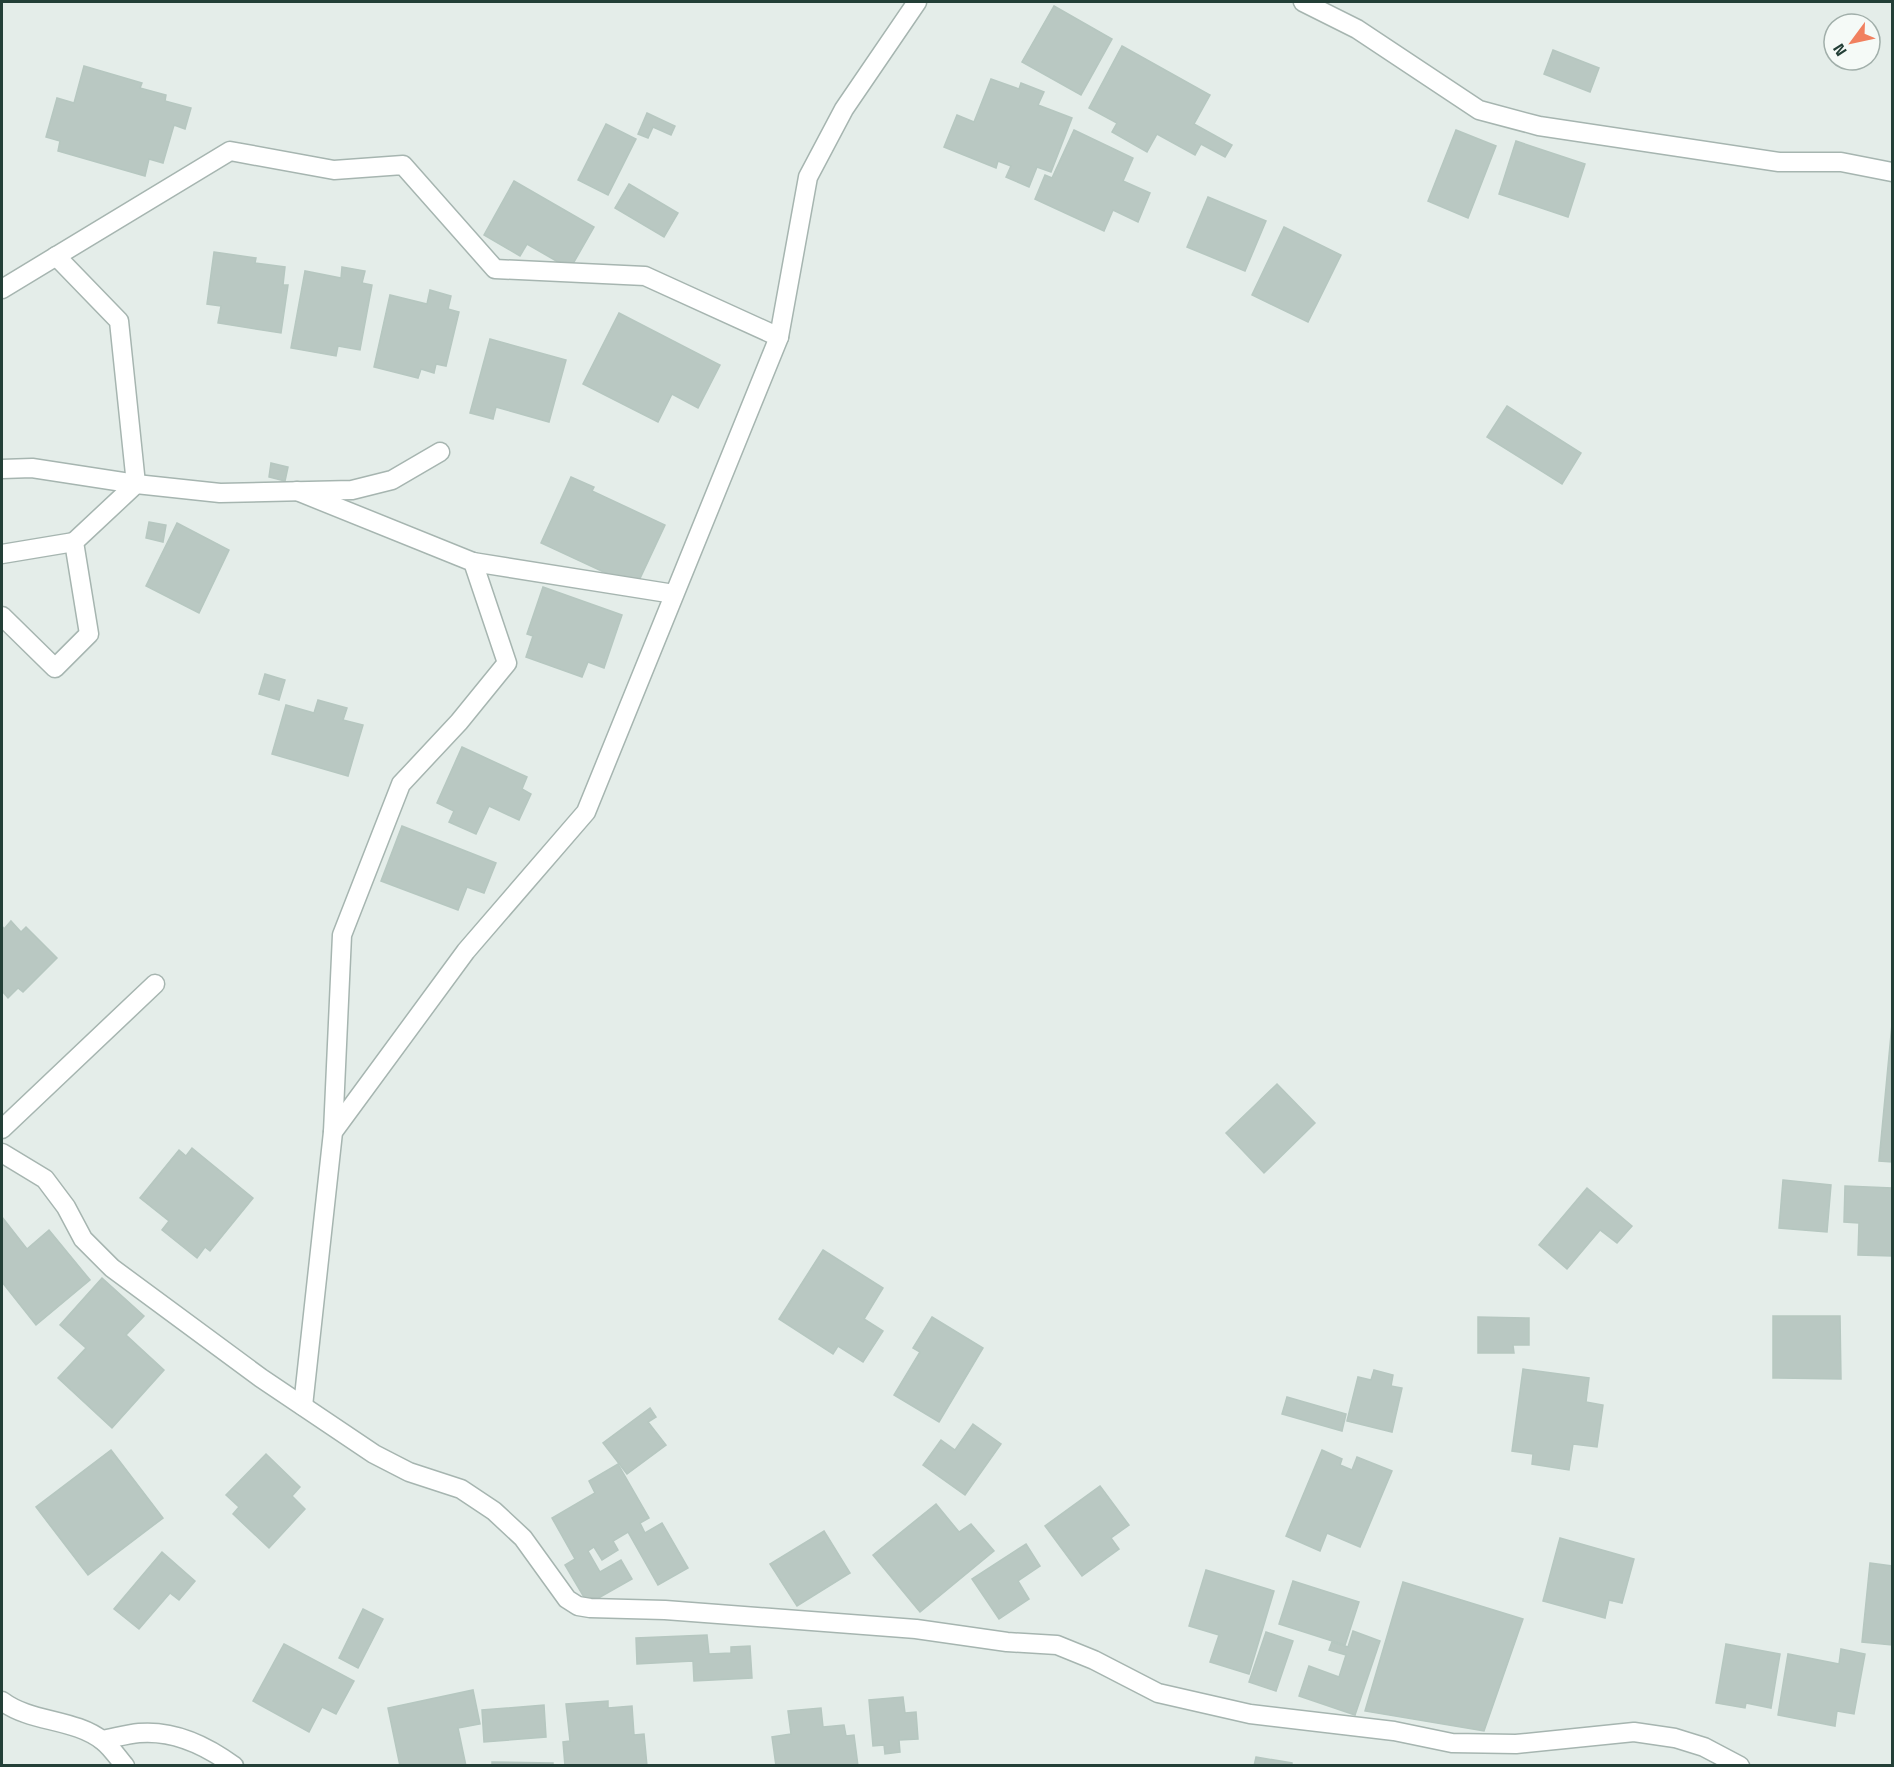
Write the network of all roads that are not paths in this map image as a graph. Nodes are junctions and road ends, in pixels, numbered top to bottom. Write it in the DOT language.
graph roads {
  1 [pos="917,2"];
  2 [pos="1304,2"];
  3 [pos="1893,172"];
  4 [pos="56,256"];
  5 [pos="2,289"];
  6 [pos="779,337"];
  7 [pos="440,452"];
  8 [pos="2,469"];
  9 [pos="136,484"];
  10 [pos="297,491"];
  11 [pos="74,543"];
  12 [pos="2,554"];
  13 [pos="473,562"];
  14 [pos="674,594"];
  15 [pos="2,616"];
  16 [pos="155,984"];
  17 [pos="2,1129"];
  18 [pos="333,1132"];
  19 [pos="2,1153"];
  20 [pos="303,1406"];
  21 [pos="2,1701"];
  22 [pos="102,1740"];
  23 [pos="125,1766"];
  24 [pos="234,1766"];
  25 [pos="1740,1766"];
  1 -- 6 [label="street"];
  2 -- 3 [label="street"];
  4 -- 5 [label="street"];
  4 -- 6 [label="street"];
  4 -- 9 [label="street"];
  6 -- 14 [label="street"];
  7 -- 10 [label="street"];
  8 -- 9 [label="street"];
  9 -- 10 [label="street"];
  9 -- 11 [label="street"];
  10 -- 13 [label="street"];
  11 -- 12 [label="street"];
  11 -- 15 [label="street"];
  13 -- 14 [label="street"];
  13 -- 18 [label="street"];
  14 -- 18 [label="street"];
  16 -- 17 [label="street"];
  18 -- 20 [label="street"];
  19 -- 20 [label="street"];
  20 -- 25 [label="street"];
  21 -- 22 [label="street"];
  22 -- 23 [label="street"];
  22 -- 24 [label="street"];
}
